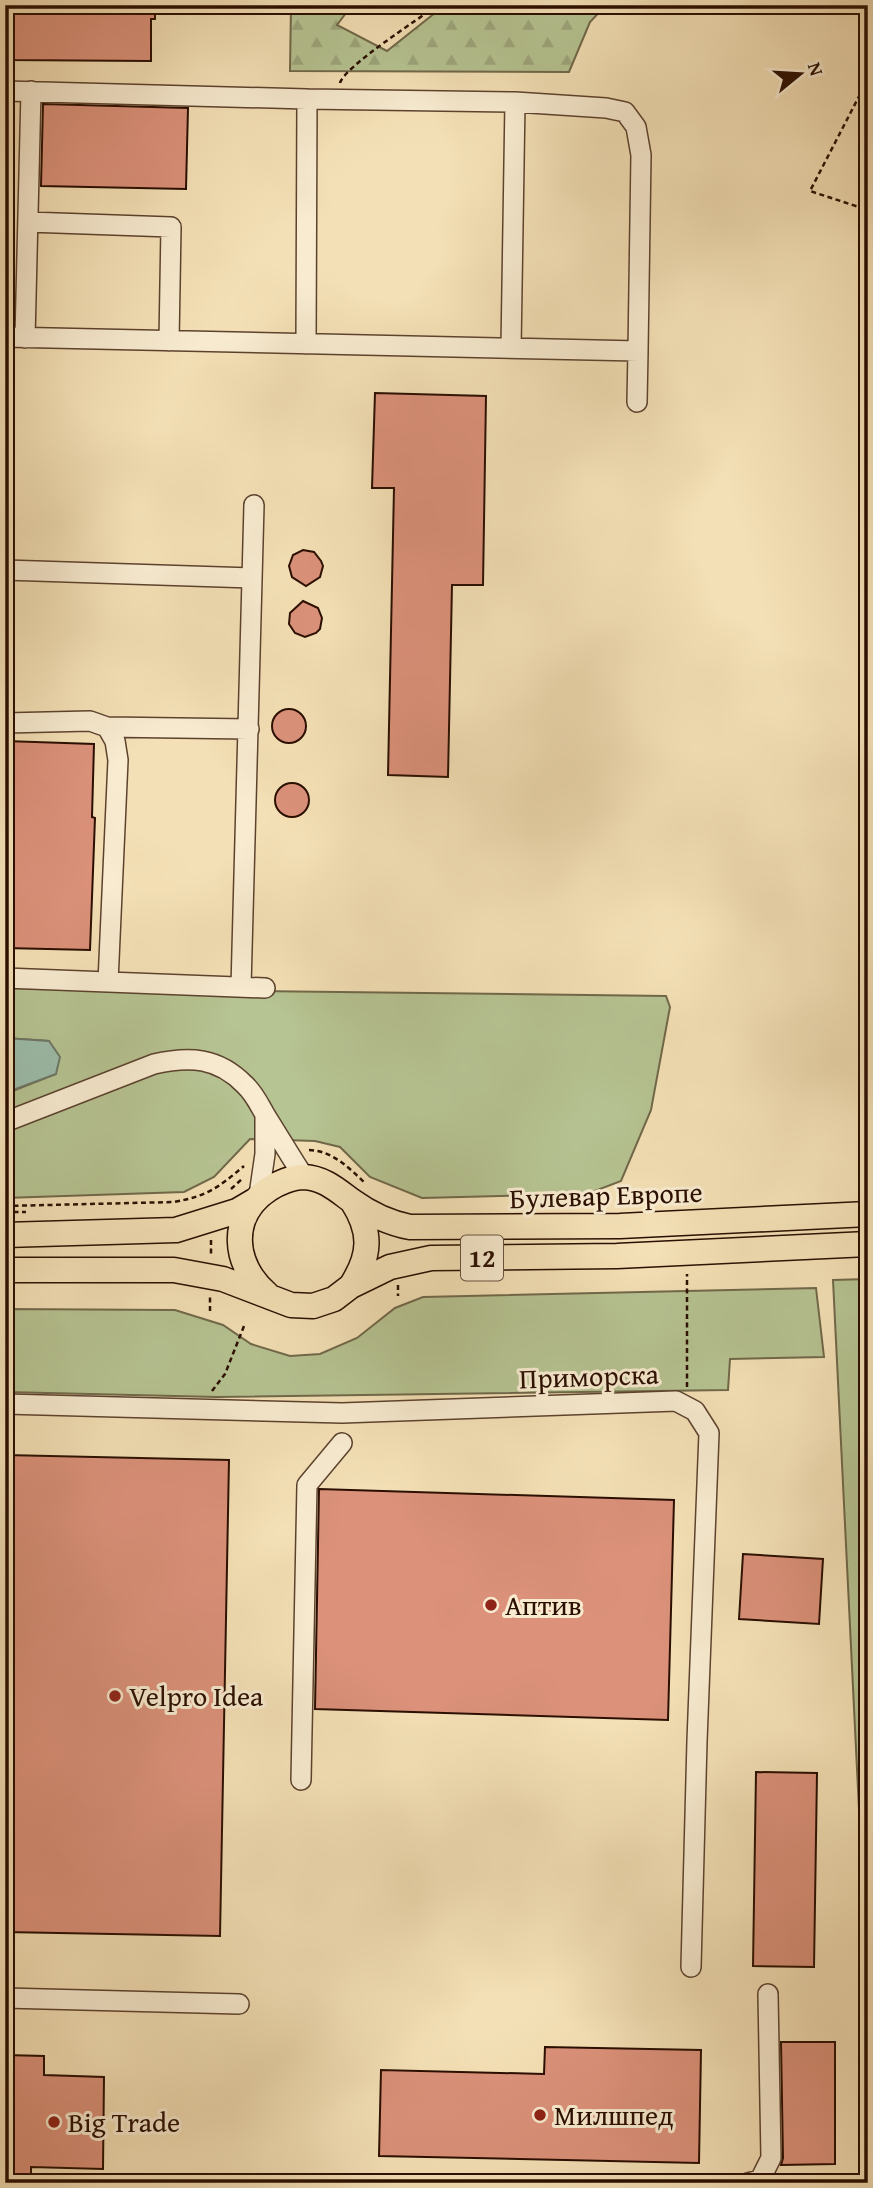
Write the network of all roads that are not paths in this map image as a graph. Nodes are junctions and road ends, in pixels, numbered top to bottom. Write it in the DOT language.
graph roads {
  1 [pos="5,91"];
  2 [pos="31,91"];
  3 [pos="307,99"];
  4 [pos="515,102"];
  5 [pos="28,222"];
  6 [pos="5,337"];
  7 [pos="25,338"];
  8 [pos="169,341"];
  9 [pos="306,344"];
  10 [pos="511,348"];
  11 [pos="638,351"];
  12 [pos="637,402"];
  13 [pos="254,505"];
  14 [pos="5,570"];
  15 [pos="252,578"];
  16 [pos="5,723"];
  17 [pos="107,727"];
  18 [pos="249,729"];
  19 [pos="5,978"];
  20 [pos="108,982"];
  21 [pos="241,987"];
  22 [pos="265,988"];
  23 [pos="265,1115"];
  24 [pos="5,1122"];
  25 [pos="304,1177"];
  26 [pos="257,1198"];
  27 [pos="352,1200"];
  28 [pos="868,1214"];
  29 [pos="5,1235"];
  30 [pos="868,1244"];
  31 [pos="5,1270"];
  32 [pos="351,1286"];
  33 [pos="270,1297"];
  34 [pos="5,1404"];
  35 [pos="342,1443"];
  36 [pos="300,1780"];
  37 [pos="691,1967"];
  38 [pos="768,1994"];
  39 [pos="5,1998"];
  40 [pos="239,2004"];
  41 [pos="748,2183"];
  1 -- 2 [label="street"];
  2 -- 3 [label="street"];
  2 -- 5 [label="street"];
  3 -- 4 [label="street"];
  3 -- 9 [label="street"];
  4 -- 10 [label="street"];
  4 -- 11 [label="street"];
  5 -- 7 [label="street"];
  5 -- 8 [label="street"];
  6 -- 7 [label="street"];
  7 -- 8 [label="street"];
  8 -- 9 [label="street"];
  9 -- 10 [label="street"];
  10 -- 11 [label="street"];
  11 -- 12 [label="street"];
  13 -- 15 [label="street"];
  14 -- 15 [label="street"];
  15 -- 18 [label="street"];
  16 -- 17 [label="street"];
  17 -- 18 [label="street"];
  17 -- 20 [label="street"];
  18 -- 21 [label="street"];
  19 -- 20 [label="street"];
  20 -- 21 [label="street"];
  21 -- 22 [label="street"];
  23 -- 24 [label="street"];
  23 -- 25 [label="street"];
  23 -- 26 [label="street"];
  25 -- 26 [label="main road"];
  25 -- 27 [label="main road, Булевар Европе / 12"];
  26 -- 29 [label="main road"];
  26 -- 33 [label="main road"];
  27 -- 28 [label="main road, Булевар Европе / 12"];
  27 -- 32 [label="main road"];
  30 -- 32 [label="main road, 12"];
  31 -- 33 [label="main road, 12"];
  32 -- 33 [label="main road, 12"];
  34 -- 37 [label="street, Приморска"];
  35 -- 36 [label="street"];
  38 -- 41 [label="street"];
  39 -- 40 [label="street"];
}
